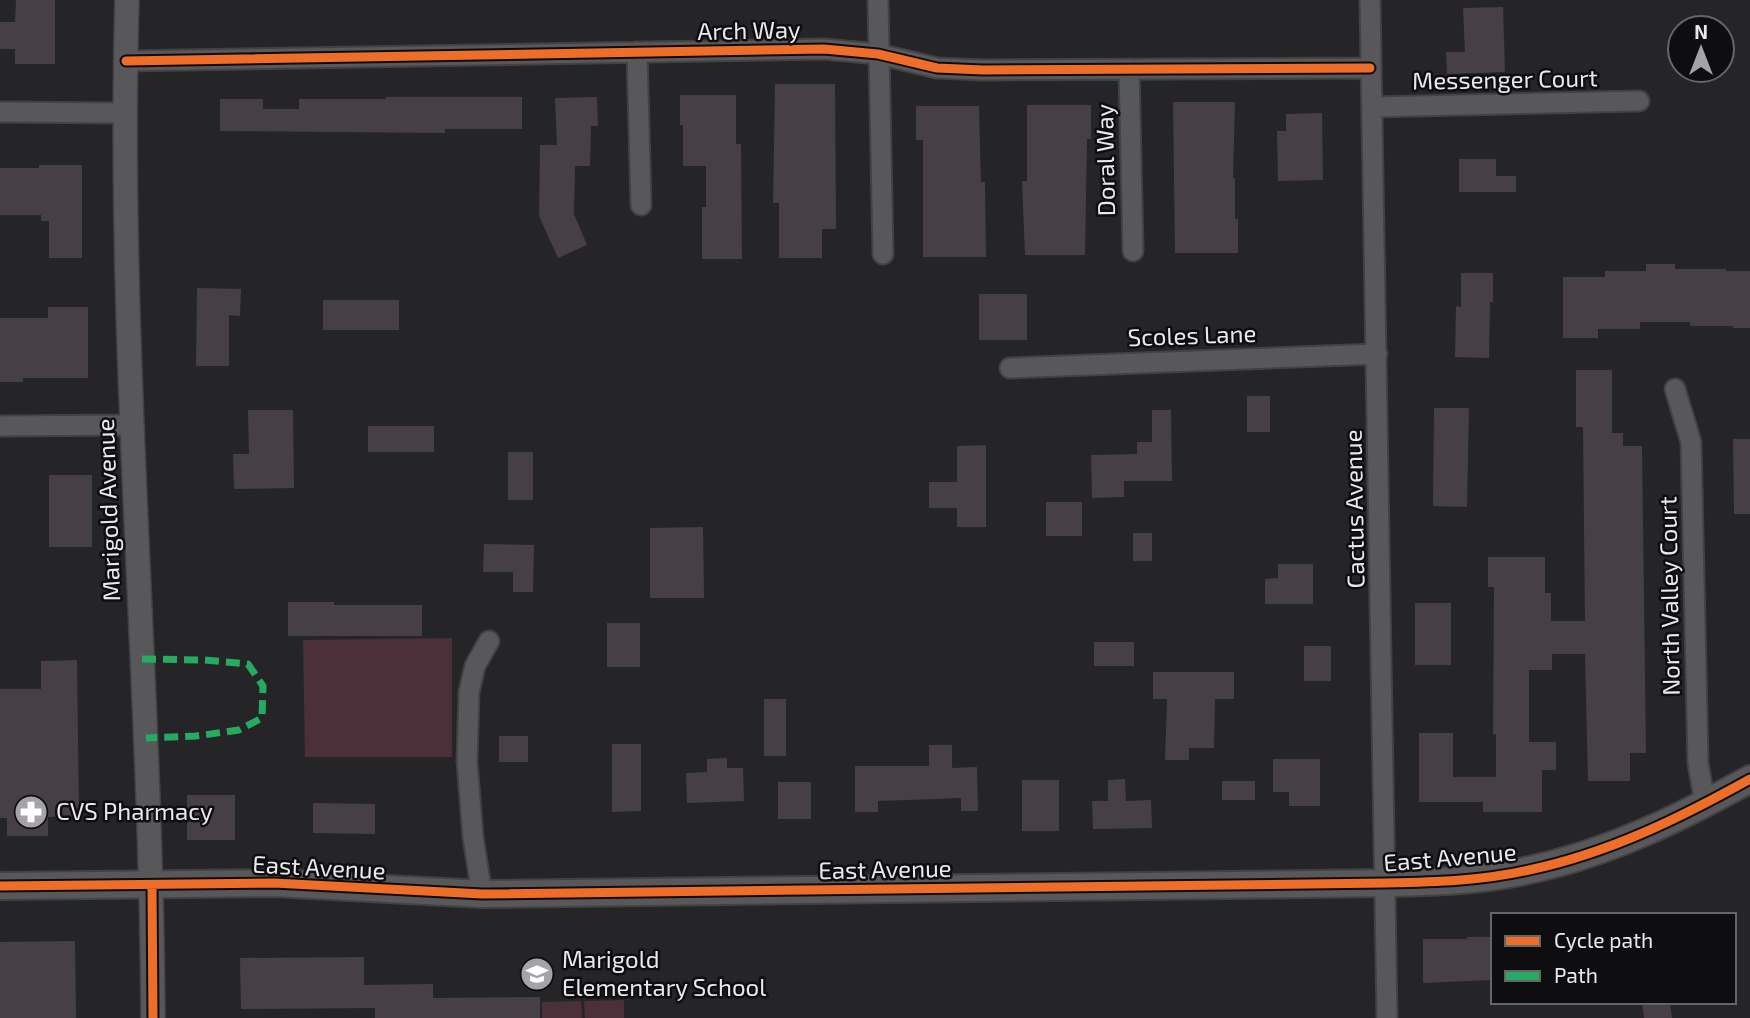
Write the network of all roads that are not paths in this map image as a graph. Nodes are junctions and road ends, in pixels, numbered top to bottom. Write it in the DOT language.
graph roads {
  1 [pos="127,0"];
  2 [pos="878,0"];
  3 [pos="1370,0"];
  4 [pos="638,52"];
  5 [pos="878,54"];
  6 [pos="125,61"];
  7 [pos="1370,68"];
  8 [pos="1129,69"];
  9 [pos="1639,101"];
  10 [pos="1371,107"];
  11 [pos="0,112"];
  12 [pos="125,113"];
  13 [pos="641,205"];
  14 [pos="1133,251"];
  15 [pos="883,254"];
  16 [pos="1377,354"];
  17 [pos="1010,368"];
  18 [pos="1675,389"];
  19 [pos="132,425"];
  20 [pos="0,426"];
  21 [pos="489,641"];
  22 [pos="1750,779"];
  23 [pos="1705,804"];
  24 [pos="1386,883"];
  25 [pos="152,885"];
  26 [pos="0,886"];
  27 [pos="482,894"];
  28 [pos="153,1018"];
  29 [pos="1387,1018"];
  1 -- 6 [label="street, Marigold Avenue"];
  2 -- 5 [label="street"];
  3 -- 7 [label="street, Cactus Avenue"];
  4 -- 5 [label="street, Arch Way"];
  4 -- 6 [label="street, Arch Way"];
  4 -- 13 [label="street"];
  5 -- 8 [label="street, Arch Way"];
  5 -- 15 [label="street"];
  6 -- 12 [label="street, Marigold Avenue"];
  7 -- 8 [label="street, Arch Way"];
  7 -- 10 [label="street, Cactus Avenue"];
  8 -- 14 [label="street, Doral Way"];
  9 -- 10 [label="street, Messenger Court"];
  10 -- 16 [label="street, Cactus Avenue"];
  11 -- 12 [label="street"];
  12 -- 19 [label="street, Marigold Avenue"];
  16 -- 17 [label="street, Scoles Lane"];
  16 -- 24 [label="street, Cactus Avenue"];
  18 -- 23 [label="street, North Valley Court"];
  19 -- 20 [label="street"];
  19 -- 25 [label="street, Marigold Avenue"];
  21 -- 27 [label="street"];
  22 -- 23 [label="main road, East Avenue"];
  23 -- 24 [label="main road, East Avenue"];
  24 -- 27 [label="main road, East Avenue"];
  24 -- 29 [label="street, Cactus Avenue"];
  25 -- 26 [label="main road, East Avenue"];
  25 -- 27 [label="main road, East Avenue"];
  25 -- 28 [label="street, Marigold Avenue"];
}
